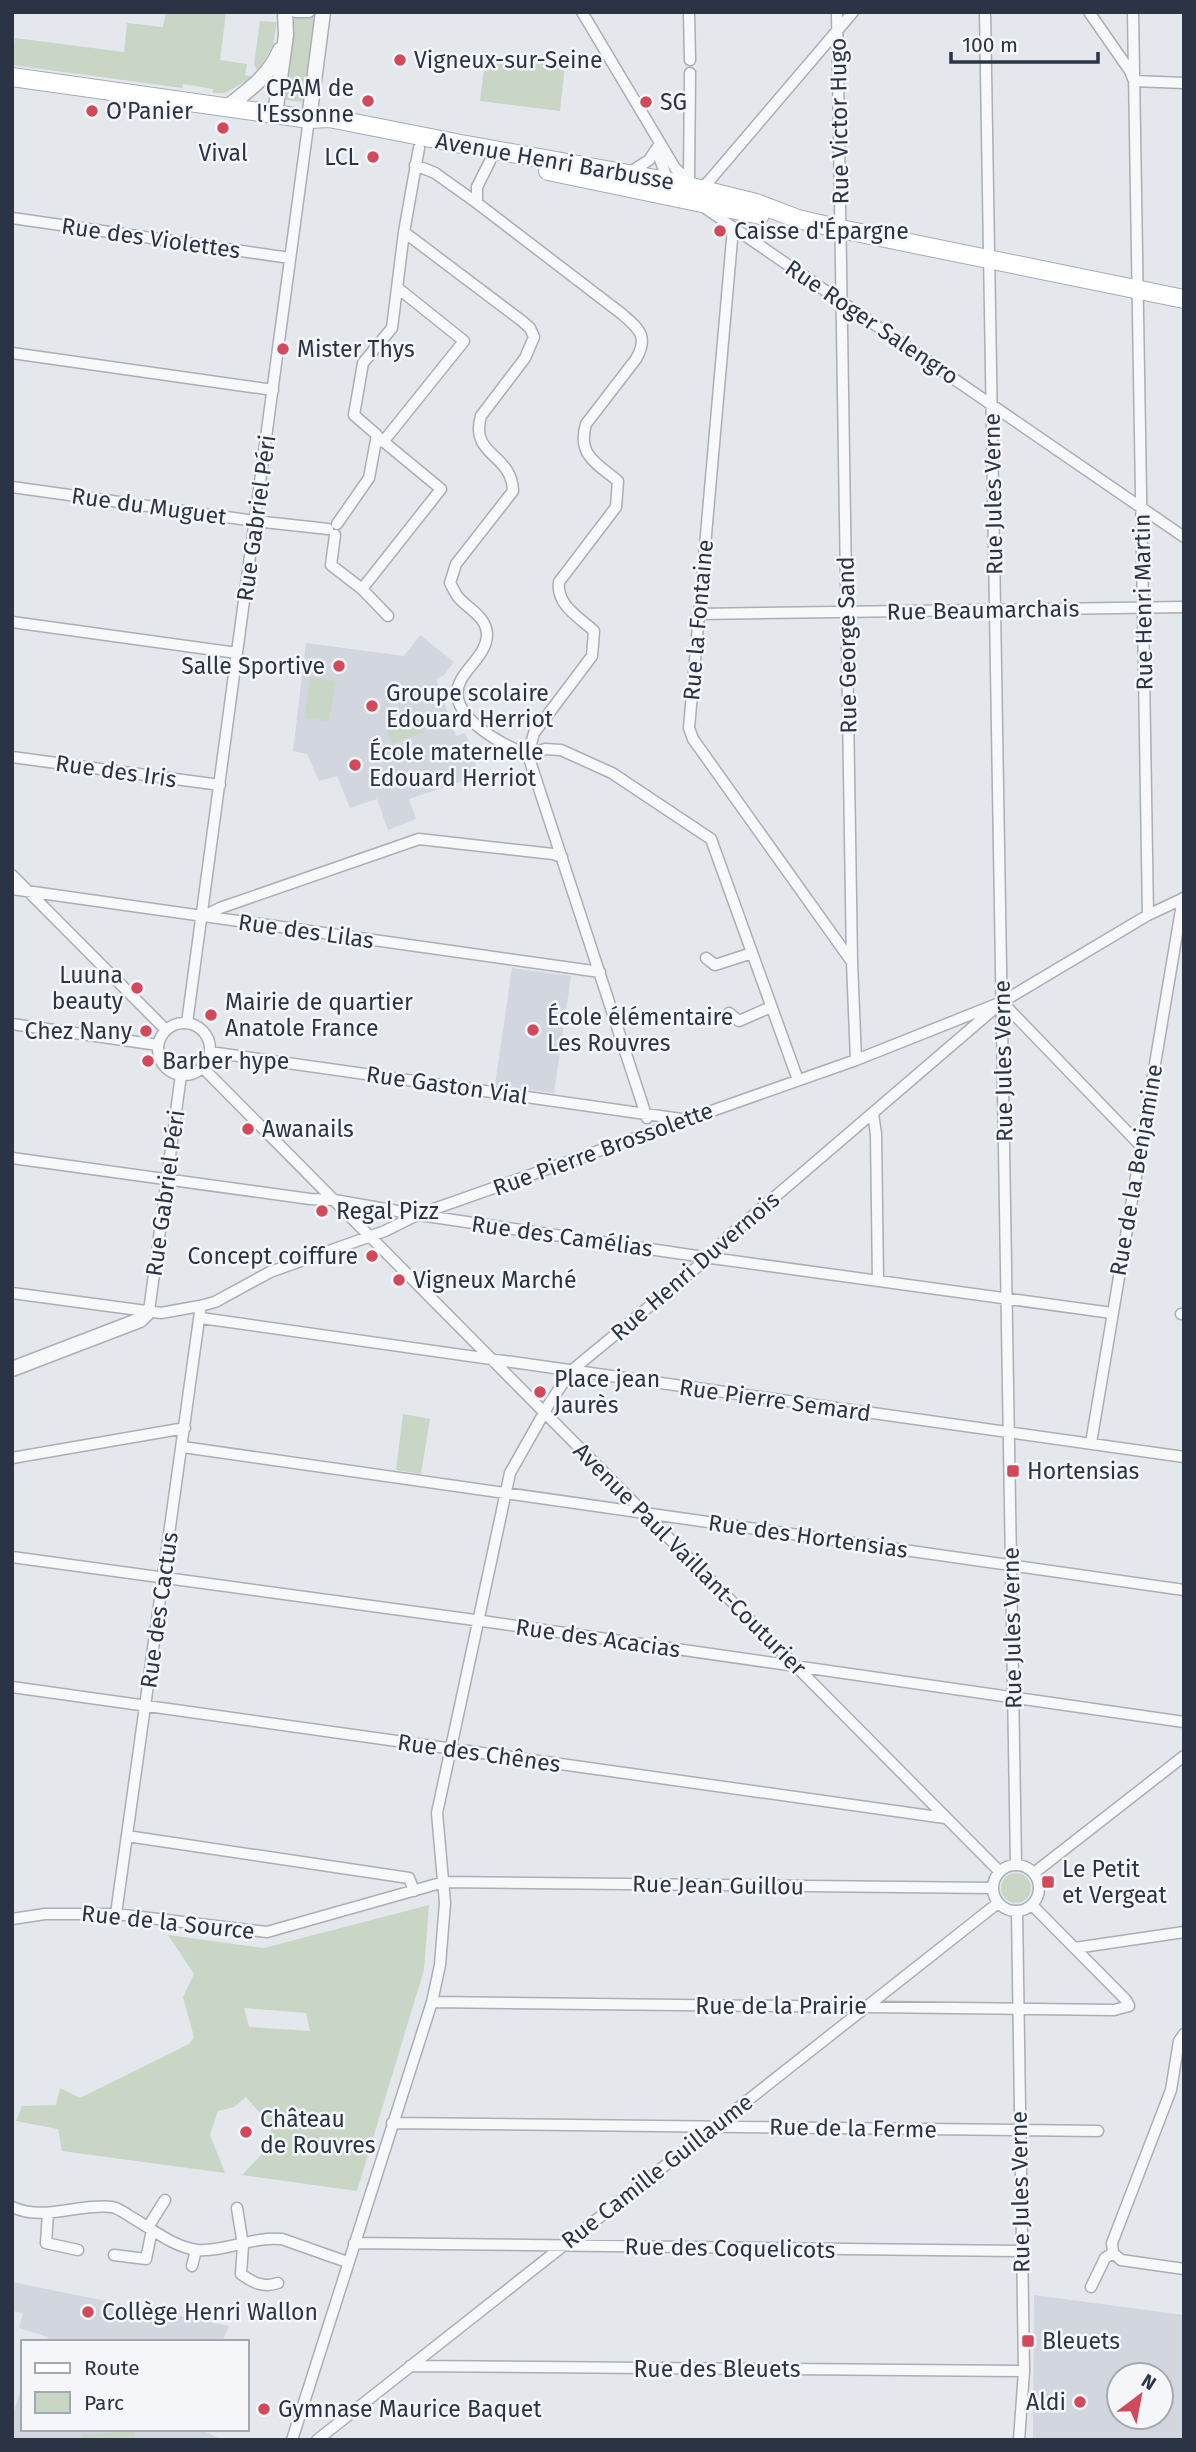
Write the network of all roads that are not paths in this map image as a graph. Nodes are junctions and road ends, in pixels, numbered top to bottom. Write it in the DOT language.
graph roads {
  1 [pos="285,12"];
  2 [pos="295,12"];
  3 [pos="309,12"];
  4 [pos="323,12"];
  5 [pos="582,12"];
  6 [pos="689,12"];
  7 [pos="837,12"];
  8 [pos="853,12"];
  9 [pos="985,12"];
  10 [pos="1089,12"];
  11 [pos="1133,12"];
  12 [pos="837,30"];
  13 [pos="285,35"];
  14 [pos="1118,53"];
  15 [pos="1134,57"];
  16 [pos="690,60"];
  17 [pos="690,73"];
  18 [pos="12,77"];
  19 [pos="1134,81"];
  20 [pos="1184,83"];
  21 [pos="227,107"];
  22 [pos="275,114"];
  23 [pos="309,119"];
  24 [pos="658,146"];
  25 [pos="417,156"];
  26 [pos="490,161"];
  27 [pos="629,173"];
  28 [pos="671,174"];
  29 [pos="609,183"];
  30 [pos="697,192"];
  31 [pos="680,199"];
  32 [pos="477,203"];
  33 [pos="722,209"];
  34 [pos="746,214"];
  35 [pos="12,218"];
  36 [pos="798,219"];
  37 [pos="733,228"];
  38 [pos="841,229"];
  39 [pos="404,232"];
  40 [pos="290,258"];
  41 [pos="988,258"];
  42 [pos="399,289"];
  43 [pos="1139,290"];
  44 [pos="1184,299"];
  45 [pos="841,300"];
  46 [pos="12,353"];
  47 [pos="273,390"];
  48 [pos="993,405"];
  49 [pos="380,439"];
  50 [pos="12,487"];
  51 [pos="1142,509"];
  52 [pos="256,521"];
  53 [pos="334,529"];
  54 [pos="1184,537"];
  55 [pos="362,589"];
  56 [pos="1144,607"];
  57 [pos="1184,607"];
  58 [pos="994,610"];
  59 [pos="847,612"];
  60 [pos="698,614"];
  61 [pos="388,616"];
  62 [pos="12,622"];
  63 [pos="237,653"];
  64 [pos="528,755"];
  65 [pos="12,757"];
  66 [pos="220,785"];
  67 [pos="562,857"];
  68 [pos="12,875"];
  69 [pos="12,889"];
  70 [pos="30,893"];
  71 [pos="1183,898"];
  72 [pos="232,904"];
  73 [pos="1148,915"];
  74 [pos="202,917"];
  75 [pos="229,920"];
  76 [pos="752,953"];
  77 [pos="706,958"];
  78 [pos="852,962"];
  79 [pos="1171,971"];
  80 [pos="600,972"];
  81 [pos="1184,973"];
  82 [pos="1002,1002"];
  83 [pos="771,1007"];
  84 [pos="729,1013"];
  85 [pos="187,1023"];
  86 [pos="12,1024"];
  87 [pos="946,1026"];
  88 [pos="166,1030"];
  89 [pos="956,1043"];
  90 [pos="158,1045"];
  91 [pos="210,1052"];
  92 [pos="856,1060"];
  93 [pos="203,1068"];
  94 [pos="181,1075"];
  95 [pos="798,1080"];
  96 [pos="646,1114"];
  97 [pos="873,1114"];
  98 [pos="684,1119"];
  99 [pos="652,1131"];
  100 [pos="1140,1146"];
  101 [pos="12,1158"];
  102 [pos="167,1180"];
  103 [pos="334,1200"];
  104 [pos="446,1205"];
  105 [pos="417,1215"];
  106 [pos="476,1224"];
  107 [pos="369,1235"];
  108 [pos="708,1258"];
  109 [pos="878,1281"];
  110 [pos="12,1293"];
  111 [pos="1007,1298"];
  112 [pos="200,1306"];
  113 [pos="149,1311"];
  114 [pos="1112,1313"];
  115 [pos="201,1318"];
  116 [pos="491,1359"];
  117 [pos="12,1369"];
  118 [pos="571,1371"];
  119 [pos="544,1412"];
  120 [pos="185,1428"];
  121 [pos="1009,1433"];
  122 [pos="1091,1443"];
  123 [pos="183,1447"];
  124 [pos="1184,1456"];
  125 [pos="12,1458"];
  126 [pos="504,1493"];
  127 [pos="642,1513"];
  128 [pos="12,1557"];
  129 [pos="1011,1565"];
  130 [pos="164,1577"];
  131 [pos="1184,1590"];
  132 [pos="477,1621"];
  133 [pos="797,1667"];
  134 [pos="12,1687"];
  135 [pos="1013,1698"];
  136 [pos="145,1706"];
  137 [pos="1184,1722"];
  138 [pos="450,1749"];
  139 [pos="1184,1756"];
  140 [pos="945,1818"];
  141 [pos="127,1836"];
  142 [pos="1016,1864"];
  143 [pos="999,1871"];
  144 [pos="1034,1874"];
  145 [pos="444,1882"];
  146 [pos="992,1888"];
  147 [pos="414,1891"];
  148 [pos="998,1903"];
  149 [pos="1032,1905"];
  150 [pos="1017,1911"];
  151 [pos="116,1914"];
  152 [pos="12,1919"];
  153 [pos="1184,1932"];
  154 [pos="1075,1948"];
  155 [pos="432,2002"];
  156 [pos="866,2007"];
  157 [pos="1017,2009"];
  158 [pos="1184,2034"];
  159 [pos="392,2123"];
  160 [pos="713,2127"];
  161 [pos="1019,2130"];
  162 [pos="1098,2131"];
  163 [pos="165,2200"];
  164 [pos="12,2207"];
  165 [pos="237,2208"];
  166 [pos="48,2213"];
  167 [pos="150,2228"];
  168 [pos="354,2243"];
  169 [pos="243,2245"];
  170 [pos="562,2246"];
  171 [pos="78,2250"];
  172 [pos="197,2250"];
  173 [pos="1021,2251"];
  174 [pos="1113,2253"];
  175 [pos="114,2255"];
  176 [pos="347,2262"];
  177 [pos="192,2266"];
  178 [pos="1184,2269"];
  179 [pos="278,2283"];
  180 [pos="1091,2287"];
  181 [pos="410,2366"];
  182 [pos="1024,2371"];
  183 [pos="1020,2437"];
  184 [pos="292,2440"];
  185 [pos="317,2440"];
  1 -- 13 [label="street"];
  2 -- 3 [label="street"];
  4 -- 23 [label="street, Rue Gabriel Péri"];
  5 -- 24 [label="street"];
  6 -- 16 [label="street"];
  7 -- 12 [label="street, Rue Victor Hugo"];
  8 -- 12 [label="street"];
  9 -- 41 [label="street, Rue Jules Verne"];
  10 -- 14 [label="street"];
  11 -- 15 [label="street, Rue Henri Martin"];
  12 -- 30 [label="street"];
  12 -- 38 [label="street, Rue Victor Hugo"];
  13 -- 21 [label="street"];
  13 -- 22 [label="street"];
  14 -- 15 [label="street"];
  14 -- 19 [label="street"];
  15 -- 19 [label="street, Rue Henri Martin"];
  17 -- 30 [label="street"];
  18 -- 21 [label="main road, Avenue Henri Barbusse"];
  19 -- 20 [label="street"];
  19 -- 43 [label="street, Rue Henri Martin"];
  21 -- 22 [label="main road, Avenue Henri Barbusse"];
  22 -- 23 [label="main road, Avenue Henri Barbusse"];
  23 -- 25 [label="main road, Avenue Henri Barbusse"];
  23 -- 27 [label="main road, Avenue Henri Barbusse"];
  23 -- 40 [label="street, Rue Gabriel Péri"];
  24 -- 27 [label="street"];
  24 -- 28 [label="street"];
  25 -- 26 [label="main road, Avenue Henri Barbusse"];
  25 -- 32 [label="street"];
  25 -- 39 [label="street"];
  26 -- 29 [label="main road, Avenue Henri Barbusse"];
  26 -- 32 [label="street"];
  27 -- 28 [label="main road, Avenue Henri Barbusse"];
  28 -- 29 [label="street"];
  28 -- 30 [label="main road, Avenue Henri Barbusse"];
  28 -- 31 [label="street"];
  29 -- 31 [label="main road, Avenue Henri Barbusse"];
  30 -- 31 [label="main road, Avenue Henri Barbusse"];
  30 -- 33 [label="main road, Avenue Henri Barbusse"];
  30 -- 36 [label="main road, Avenue Henri Barbusse"];
  30 -- 37 [label="street, Rue Roger Salengro"];
  32 -- 64 [label="street"];
  33 -- 34 [label="main road, Avenue Henri Barbusse"];
  33 -- 37 [label="street, Rue Roger Salengro"];
  34 -- 36 [label="main road, Avenue Henri Barbusse"];
  34 -- 37 [label="street"];
  35 -- 40 [label="street, Rue des Violettes"];
  36 -- 38 [label="main road, Avenue Henri Barbusse"];
  37 -- 45 [label="street, Rue Roger Salengro"];
  37 -- 60 [label="street, Rue la Fontaine"];
  38 -- 41 [label="main road, Avenue Henri Barbusse"];
  38 -- 45 [label="street, Rue George Sand"];
  39 -- 42 [label="street"];
  39 -- 64 [label="street"];
  40 -- 47 [label="street, Rue Gabriel Péri"];
  41 -- 43 [label="main road, Avenue Henri Barbusse"];
  41 -- 48 [label="street, Rue Jules Verne"];
  42 -- 49 [label="street"];
  42 -- 49 [label="street"];
  43 -- 44 [label="main road, Avenue Henri Barbusse"];
  43 -- 51 [label="street, Rue Henri Martin"];
  45 -- 48 [label="street, Rue Roger Salengro"];
  45 -- 59 [label="street, Rue George Sand"];
  46 -- 47 [label="street"];
  47 -- 52 [label="street, Rue Gabriel Péri"];
  48 -- 51 [label="street, Rue Roger Salengro"];
  48 -- 58 [label="street, Rue Jules Verne"];
  49 -- 53 [label="street"];
  49 -- 55 [label="street"];
  50 -- 52 [label="street, Rue du Muguet"];
  51 -- 54 [label="street, Rue Roger Salengro"];
  51 -- 56 [label="street, Rue Henri Martin"];
  52 -- 53 [label="street, Rue du Muguet"];
  52 -- 63 [label="street, Rue Gabriel Péri"];
  53 -- 55 [label="street"];
  55 -- 61 [label="street"];
  56 -- 57 [label="street, Rue Beaumarchais"];
  56 -- 58 [label="street, Rue Beaumarchais"];
  56 -- 73 [label="street, Rue Henri Martin"];
  58 -- 59 [label="street, Rue Beaumarchais"];
  58 -- 82 [label="street, Rue Jules Verne"];
  59 -- 60 [label="street, Rue Beaumarchais"];
  59 -- 78 [label="street, Rue George Sand"];
  60 -- 78 [label="street, Rue la Fontaine"];
  62 -- 63 [label="street"];
  63 -- 66 [label="street, Rue Gabriel Péri"];
  64 -- 67 [label="street"];
  64 -- 76 [label="street"];
  65 -- 66 [label="street, Rue des Iris"];
  66 -- 74 [label="street, Rue Gabriel Péri"];
  67 -- 72 [label="street"];
  67 -- 80 [label="street"];
  68 -- 70 [label="street"];
  69 -- 70 [label="street, Rue des Lilas"];
  70 -- 74 [label="street, Rue des Lilas"];
  70 -- 88 [label="street"];
  71 -- 73 [label="street, Rue Pierre Brossolette"];
  71 -- 79 [label="street, Rue de la Benjamine"];
  72 -- 74 [label="street"];
  72 -- 75 [label="street"];
  73 -- 82 [label="street, Rue Pierre Brossolette"];
  74 -- 75 [label="street, Rue des Lilas"];
  74 -- 85 [label="street, Rue Gabriel Péri"];
  75 -- 80 [label="street, Rue des Lilas"];
  76 -- 77 [label="street"];
  76 -- 83 [label="street"];
  78 -- 92 [label="street, Rue George Sand"];
  79 -- 81 [label="street"];
  79 -- 100 [label="street, Rue de la Benjamine"];
  80 -- 96 [label="street"];
  82 -- 87 [label="street, Rue Pierre Brossolette"];
  82 -- 89 [label="street, Rue Henri Duvernois"];
  82 -- 100 [label="street"];
  82 -- 111 [label="street, Rue Jules Verne"];
  83 -- 84 [label="street"];
  83 -- 95 [label="street"];
  85 -- 88 [label="street"];
  85 -- 91 [label="street"];
  86 -- 90 [label="street"];
  87 -- 89 [label="street"];
  87 -- 92 [label="street, Rue Pierre Brossolette"];
  88 -- 90 [label="street"];
  89 -- 97 [label="street, Rue Henri Duvernois"];
  90 -- 94 [label="street"];
  91 -- 93 [label="street"];
  91 -- 96 [label="street, Rue Gaston Vial"];
  92 -- 95 [label="street, Rue Pierre Brossolette"];
  93 -- 94 [label="street"];
  93 -- 103 [label="street, Avenue Paul Vaillant-Couturier"];
  94 -- 102 [label="street, Rue Gabriel Péri"];
  95 -- 98 [label="street, Rue Pierre Brossolette"];
  96 -- 98 [label="street, Rue Gaston Vial"];
  96 -- 99 [label="street"];
  97 -- 108 [label="street, Rue Henri Duvernois"];
  97 -- 109 [label="street"];
  98 -- 99 [label="street, Rue Pierre Brossolette"];
  99 -- 104 [label="street, Rue Pierre Brossolette"];
  100 -- 114 [label="street, Rue de la Benjamine"];
  101 -- 102 [label="street, Rue des Camélias"];
  102 -- 103 [label="street, Rue des Camélias"];
  102 -- 113 [label="street, Rue Gabriel Péri"];
  103 -- 105 [label="street, Rue des Camélias"];
  103 -- 107 [label="street, Avenue Paul Vaillant-Couturier"];
  104 -- 105 [label="street, Rue Pierre Brossolette"];
  104 -- 106 [label="street"];
  105 -- 106 [label="street, Rue des Camélias"];
  105 -- 107 [label="street, Rue Pierre Brossolette"];
  106 -- 108 [label="street, Rue des Camélias"];
  107 -- 112 [label="street, Rue Pierre Brossolette"];
  107 -- 116 [label="street, Avenue Paul Vaillant-Couturier"];
  108 -- 109 [label="street, Rue des Camélias"];
  108 -- 118 [label="street, Rue Henri Duvernois"];
  109 -- 111 [label="street, Rue des Camélias"];
  110 -- 113 [label="street"];
  111 -- 114 [label="street, Rue des Camélias"];
  111 -- 121 [label="street, Rue Jules Verne"];
  112 -- 113 [label="street, Rue Pierre Brossolette"];
  112 -- 115 [label="street, Rue des Cactus"];
  113 -- 117 [label="street, Rue Pierre Brossolette"];
  114 -- 122 [label="street, Rue de la Benjamine"];
  115 -- 116 [label="street, Rue Pierre Semard"];
  115 -- 120 [label="street, Rue des Cactus"];
  116 -- 118 [label="street, Rue Pierre Semard"];
  116 -- 119 [label="street, Avenue Paul Vaillant-Couturier"];
  118 -- 119 [label="street, Rue Henri Duvernois"];
  118 -- 121 [label="street, Rue Pierre Semard"];
  119 -- 126 [label="street, Rue Henri Duvernois"];
  119 -- 127 [label="street, Avenue Paul Vaillant-Couturier"];
  120 -- 123 [label="street, Rue des Cactus"];
  120 -- 125 [label="street"];
  121 -- 122 [label="street, Rue Pierre Semard"];
  121 -- 129 [label="street, Rue Jules Verne"];
  122 -- 124 [label="street, Rue Pierre Semard"];
  123 -- 126 [label="street, Rue des Hortensias"];
  123 -- 130 [label="street, Rue des Cactus"];
  126 -- 127 [label="street, Rue des Hortensias"];
  126 -- 132 [label="street, Rue Henri Duvernois"];
  127 -- 129 [label="street, Rue des Hortensias"];
  127 -- 133 [label="street, Avenue Paul Vaillant-Couturier"];
  128 -- 130 [label="street, Rue des Acacias"];
  129 -- 131 [label="street, Rue des Hortensias"];
  129 -- 135 [label="street, Rue Jules Verne"];
  130 -- 132 [label="street, Rue des Acacias"];
  130 -- 136 [label="street, Rue des Cactus"];
  132 -- 133 [label="street, Rue des Acacias"];
  132 -- 138 [label="street, Rue Henri Duvernois"];
  133 -- 135 [label="street, Rue des Acacias"];
  133 -- 140 [label="street, Avenue Paul Vaillant-Couturier"];
  134 -- 136 [label="street, Rue des Chênes"];
  135 -- 137 [label="street, Rue des Acacias"];
  135 -- 142 [label="street, Rue Jules Verne"];
  136 -- 138 [label="street, Rue des Chênes"];
  136 -- 141 [label="street, Rue des Cactus"];
  138 -- 140 [label="street, Rue des Chênes"];
  138 -- 145 [label="street, Rue Henri Duvernois"];
  139 -- 144 [label="street"];
  140 -- 143 [label="street, Avenue Paul Vaillant-Couturier"];
  141 -- 147 [label="street"];
  141 -- 151 [label="street, Rue des Cactus"];
  142 -- 143 [label="street"];
  142 -- 144 [label="street"];
  143 -- 146 [label="street"];
  144 -- 149 [label="street"];
  145 -- 146 [label="street, Rue Jean Guillou"];
  145 -- 147 [label="street, Rue de la Source"];
  145 -- 155 [label="street, Rue Henri Duvernois"];
  146 -- 148 [label="street"];
  147 -- 151 [label="street, Rue de la Source"];
  148 -- 150 [label="street"];
  148 -- 156 [label="street, Rue Camille Guillaume"];
  149 -- 150 [label="street"];
  149 -- 154 [label="street"];
  150 -- 157 [label="street, Rue Jules Verne"];
  151 -- 152 [label="street, Rue de la Source"];
  153 -- 154 [label="street"];
  154 -- 157 [label="street, Rue de la Prairie"];
  155 -- 156 [label="street, Rue de la Prairie"];
  155 -- 159 [label="street, Rue Henri Duvernois"];
  156 -- 157 [label="street, Rue de la Prairie"];
  156 -- 160 [label="street, Rue Camille Guillaume"];
  157 -- 161 [label="street, Rue Jules Verne"];
  158 -- 174 [label="street"];
  159 -- 160 [label="street, Rue de la Ferme"];
  159 -- 168 [label="street, Rue Henri Duvernois"];
  160 -- 161 [label="street, Rue de la Ferme"];
  160 -- 170 [label="street, Rue Camille Guillaume"];
  161 -- 162 [label="street, Rue de la Ferme"];
  161 -- 173 [label="street, Rue Jules Verne"];
  163 -- 167 [label="street"];
  164 -- 166 [label="street"];
  165 -- 169 [label="street"];
  166 -- 167 [label="street"];
  166 -- 171 [label="street"];
  167 -- 172 [label="street"];
  167 -- 175 [label="street"];
  168 -- 170 [label="street, Rue des Coquelicots"];
  168 -- 176 [label="street, Rue Henri Duvernois"];
  169 -- 172 [label="street"];
  169 -- 176 [label="street"];
  169 -- 179 [label="street"];
  170 -- 173 [label="street, Rue des Coquelicots"];
  170 -- 181 [label="street, Rue Camille Guillaume"];
  172 -- 177 [label="street"];
  173 -- 182 [label="street, Rue Jules Verne"];
  174 -- 178 [label="street"];
  174 -- 180 [label="street"];
  176 -- 184 [label="street, Rue Henri Duvernois"];
  181 -- 182 [label="street, Rue des Bleuets"];
  181 -- 185 [label="street, Rue Camille Guillaume"];
  182 -- 183 [label="street, Rue Jules Verne"];
}
